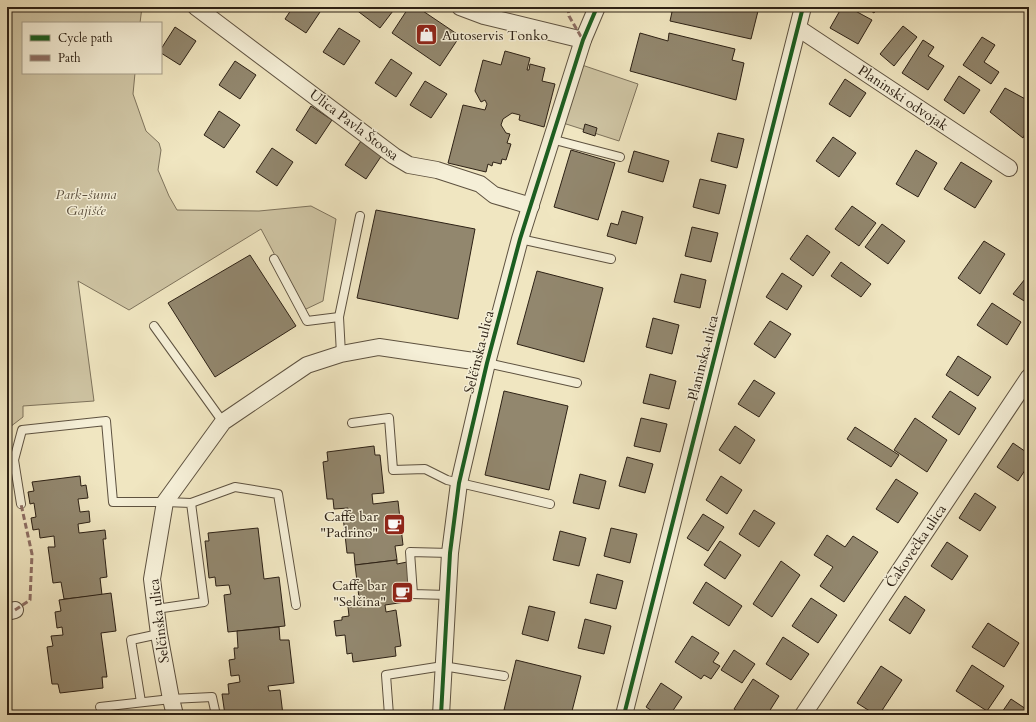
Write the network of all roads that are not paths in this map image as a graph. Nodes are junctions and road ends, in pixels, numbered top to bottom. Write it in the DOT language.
graph roads {
  1 [pos="196,7"];
  2 [pos="460,7"];
  3 [pos="597,7"];
  4 [pos="803,7"];
  5 [pos="798,28"];
  6 [pos="583,40"];
  7 [pos="552,139"];
  8 [pos="620,157"];
  9 [pos="1009,168"];
  10 [pos="531,206"];
  11 [pos="360,216"];
  12 [pos="520,239"];
  13 [pos="274,259"];
  14 [pos="611,259"];
  15 [pos="339,317"];
  16 [pos="154,326"];
  17 [pos="341,354"];
  18 [pos="487,363"];
  19 [pos="1029,377"];
  20 [pos="578,383"];
  21 [pos="224,422"];
  22 [pos="352,423"];
  23 [pos="459,482"];
  24 [pos="165,502"];
  25 [pos="191,503"];
  26 [pos="21,504"];
  27 [pos="550,504"];
  28 [pos="450,553"];
  29 [pos="447,595"];
  30 [pos="296,604"];
  31 [pos="156,610"];
  32 [pos="159,634"];
  33 [pos="443,666"];
  34 [pos="504,676"];
  35 [pos="170,699"];
  36 [pos="142,702"];
  37 [pos="100,707"];
  38 [pos="175,715"];
  39 [pos="216,715"];
  40 [pos="389,715"];
  41 [pos="441,715"];
  42 [pos="624,715"];
  43 [pos="803,715"];
  1 -- 10 [label="street, Ulica Pavla Štoosa"];
  2 -- 6 [label="street"];
  3 -- 6 [label="street, Selčinska ulica"];
  4 -- 5 [label="street, Planinska ulica"];
  5 -- 9 [label="street, Planinski odvojak"];
  5 -- 42 [label="street, Planinska ulica"];
  6 -- 7 [label="street, Selčinska ulica"];
  7 -- 8 [label="lane"];
  7 -- 10 [label="street, Selčinska ulica"];
  10 -- 12 [label="street, Selčinska ulica"];
  11 -- 15 [label="lane"];
  12 -- 14 [label="lane"];
  12 -- 18 [label="street, Selčinska ulica"];
  13 -- 15 [label="lane"];
  15 -- 17 [label="lane"];
  16 -- 21 [label="lane"];
  17 -- 18 [label="street, Selčinska ulica"];
  17 -- 21 [label="street, Selčinska ulica"];
  18 -- 20 [label="lane"];
  18 -- 23 [label="street, Selčinska ulica"];
  19 -- 43 [label="street, Čakovečka ulica"];
  21 -- 24 [label="street, Selčinska ulica"];
  22 -- 23 [label="lane"];
  23 -- 27 [label="lane"];
  23 -- 28 [label="street, Selčinska ulica"];
  24 -- 25 [label="lane"];
  24 -- 26 [label="lane"];
  24 -- 31 [label="street, Selčinska ulica"];
  25 -- 30 [label="lane"];
  25 -- 31 [label="lane"];
  28 -- 29 [label="street, Selčinska ulica"];
  28 -- 29 [label="lane"];
  29 -- 33 [label="street, Selčinska ulica"];
  31 -- 32 [label="street, Selčinska ulica"];
  32 -- 35 [label="street, Selčinska ulica"];
  32 -- 36 [label="lane"];
  33 -- 34 [label="lane"];
  33 -- 40 [label="lane"];
  33 -- 41 [label="street, Selčinska ulica"];
  35 -- 36 [label="lane"];
  35 -- 38 [label="street, Selčinska ulica"];
  35 -- 39 [label="lane"];
  36 -- 37 [label="lane"];
}
